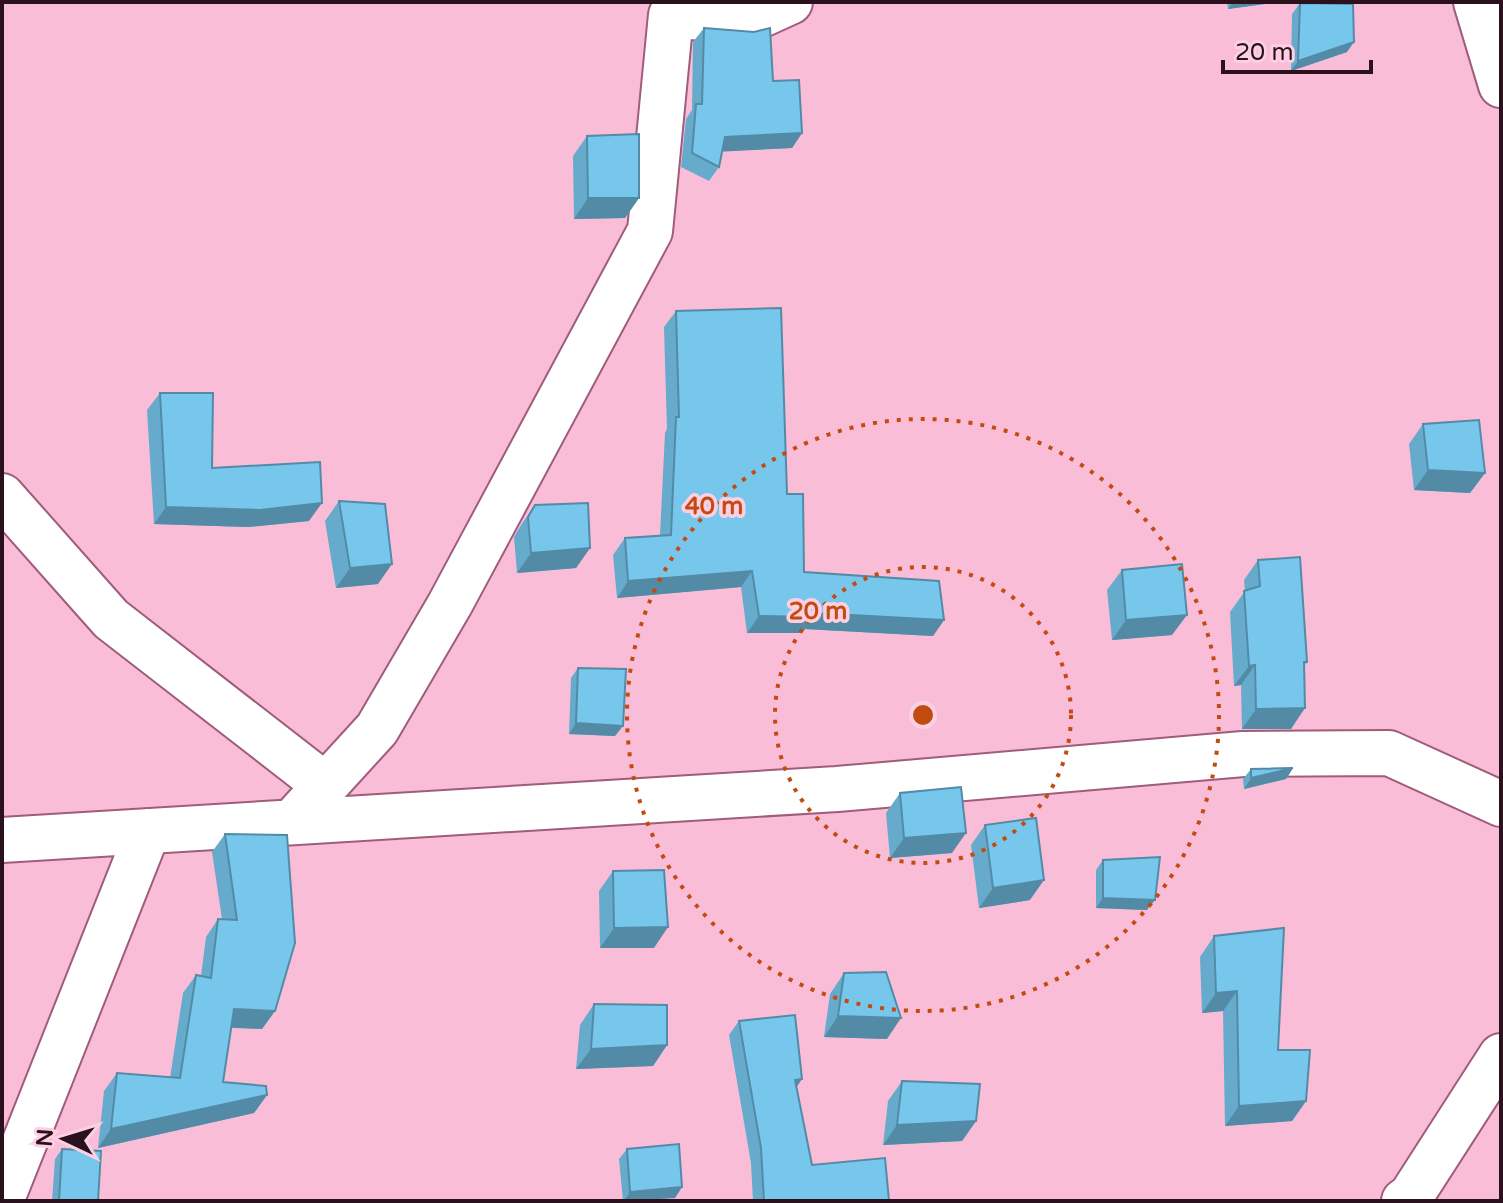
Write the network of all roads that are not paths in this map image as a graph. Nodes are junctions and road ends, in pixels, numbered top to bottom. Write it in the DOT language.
graph roads {
  1 [pos="790,2"];
  2 [pos="1476,2"];
  3 [pos="1501,85"];
  4 [pos="2,496"];
  5 [pos="325,785"];
  6 [pos="1501,804"];
  7 [pos="292,822"];
  8 [pos="148,831"];
  9 [pos="2,840"];
  10 [pos="1501,1056"];
  11 [pos="2,1199"];
  12 [pos="1404,1201"];
  1 -- 5 [label="street"];
  2 -- 3 [label="street"];
  4 -- 5 [label="street"];
  5 -- 7 [label="street"];
  6 -- 7 [label="street"];
  7 -- 8 [label="street"];
  8 -- 9 [label="street"];
  8 -- 11 [label="street"];
  10 -- 12 [label="street"];
}
